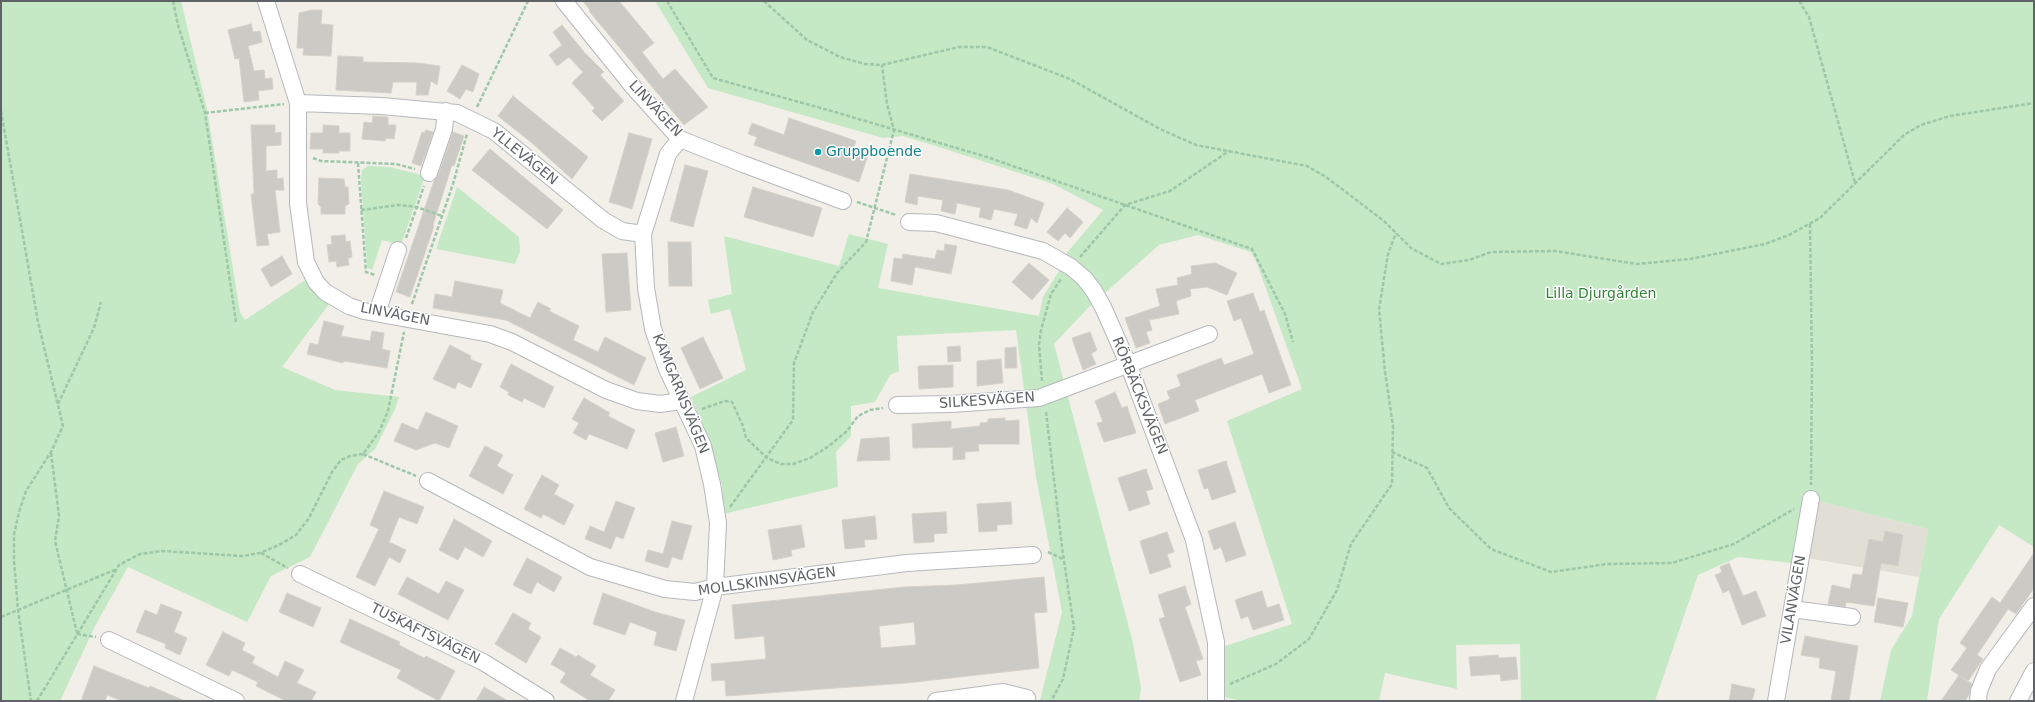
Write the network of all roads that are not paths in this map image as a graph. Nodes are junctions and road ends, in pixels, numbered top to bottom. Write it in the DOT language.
graph roads {
  1 [pos="266,1"];
  2 [pos="564,1"];
  3 [pos="298,103"];
  4 [pos="446,111"];
  5 [pos="680,139"];
  6 [pos="429,172"];
  7 [pos="843,201"];
  8 [pos="909,222"];
  9 [pos="643,234"];
  10 [pos="398,250"];
  11 [pos="377,313"];
  12 [pos="1209,334"];
  13 [pos="1129,366"];
  14 [pos="897,405"];
  15 [pos="686,407"];
  16 [pos="428,481"];
  17 [pos="1811,499"];
  18 [pos="1033,555"];
  19 [pos="300,574"];
  20 [pos="715,587"];
  21 [pos="2034,606"];
  22 [pos="1792,609"];
  23 [pos="1852,617"];
  24 [pos="109,640"];
  25 [pos="2034,671"];
  26 [pos="1217,695"];
  27 [pos="1027,698"];
  28 [pos="236,701"];
  29 [pos="546,701"];
  30 [pos="684,701"];
  31 [pos="936,701"];
  32 [pos="1776,701"];
  33 [pos="1978,701"];
  34 [pos="2018,701"];
  1 -- 3 [label="street, LINVÄGEN"];
  2 -- 5 [label="street, LINVÄGEN"];
  3 -- 4 [label="street, YLLEVÄGEN"];
  3 -- 11 [label="street, LINVÄGEN"];
  4 -- 6 [label="street"];
  4 -- 9 [label="street, YLLEVÄGEN"];
  5 -- 7 [label="street, LINVÄGEN"];
  5 -- 9 [label="street, KAMGARNSVÄGEN"];
  8 -- 13 [label="street, RÖRBÄCKSVÄGEN"];
  9 -- 15 [label="street, KAMGARNSVÄGEN"];
  10 -- 11 [label="street"];
  11 -- 15 [label="street, LINVÄGEN"];
  12 -- 13 [label="street, SILKESVÄGEN"];
  13 -- 14 [label="street, SILKESVÄGEN"];
  13 -- 26 [label="street, RÖRBÄCKSVÄGEN"];
  15 -- 20 [label="street, KAMGARNSVÄGEN"];
  16 -- 20 [label="street, MOLLSKINNSVÄGEN"];
  17 -- 22 [label="street, VILANVÄGEN"];
  18 -- 20 [label="street, MOLLSKINNSVÄGEN"];
  19 -- 29 [label="street, TUSKAFTSVÄGEN"];
  20 -- 30 [label="street, KAMGARNSVÄGEN"];
  21 -- 33 [label="street"];
  22 -- 23 [label="street"];
  22 -- 32 [label="street, VILANVÄGEN"];
  24 -- 28 [label="street"];
  25 -- 34 [label="street"];
  27 -- 31 [label="street"];
}
